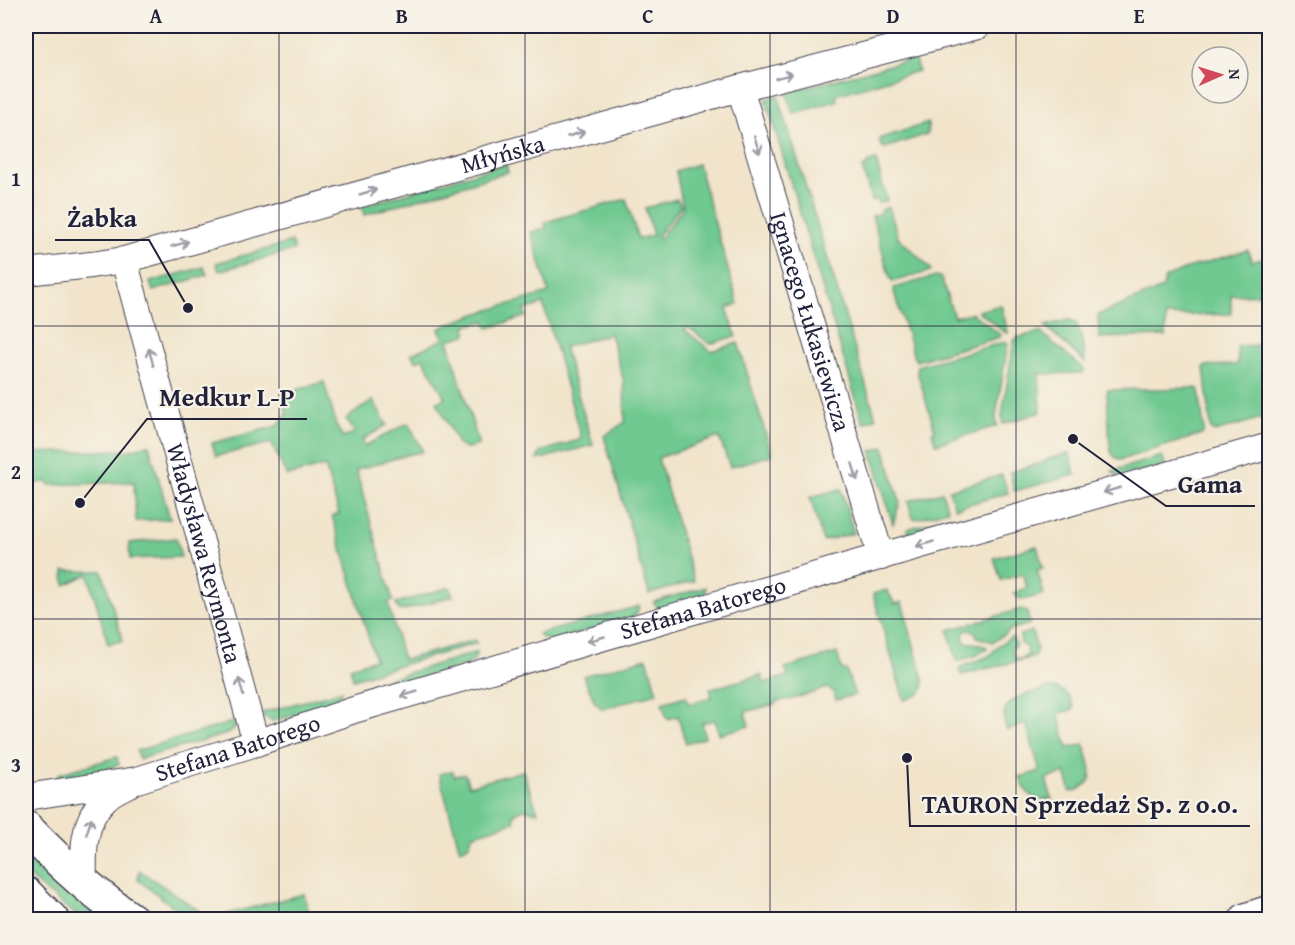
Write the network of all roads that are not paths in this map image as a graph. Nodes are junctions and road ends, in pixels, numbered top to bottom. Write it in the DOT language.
graph roads {
  1 [pos="978,26"];
  2 [pos="740,88"];
  3 [pos="124,260"];
  4 [pos="26,272"];
  5 [pos="1269,446"];
  6 [pos="881,556"];
  7 [pos="256,743"];
  8 [pos="137,780"];
  9 [pos="26,797"];
  10 [pos="26,828"];
  11 [pos="84,884"];
  12 [pos="26,894"];
  13 [pos="1269,912"];
  14 [pos="52,920"];
  15 [pos="132,920"];
  16 [pos="1246,920"];
  2 -- 1 [label="street, Młyńska, one-way"];
  3 -- 2 [label="street, Młyńska, one-way"];
  2 -- 6 [label="street, Ignacego Łukasiewicza, one-way"];
  3 -- 4 [label="street, Młyńska"];
  7 -- 3 [label="street, Władysława Reymonta, one-way"];
  5 -- 6 [label="street, Stefana Batorego, one-way"];
  6 -- 7 [label="street, Stefana Batorego, one-way"];
  7 -- 8 [label="street, Stefana Batorego"];
  8 -- 9 [label="street, Stefana Batorego"];
  11 -- 8 [label="street, Stefana Batorego, one-way"];
  10 -- 11 [label="main road"];
  11 -- 15 [label="main road"];
  12 -- 14 [label="main road"];
  13 -- 16 [label="main road"];
}
